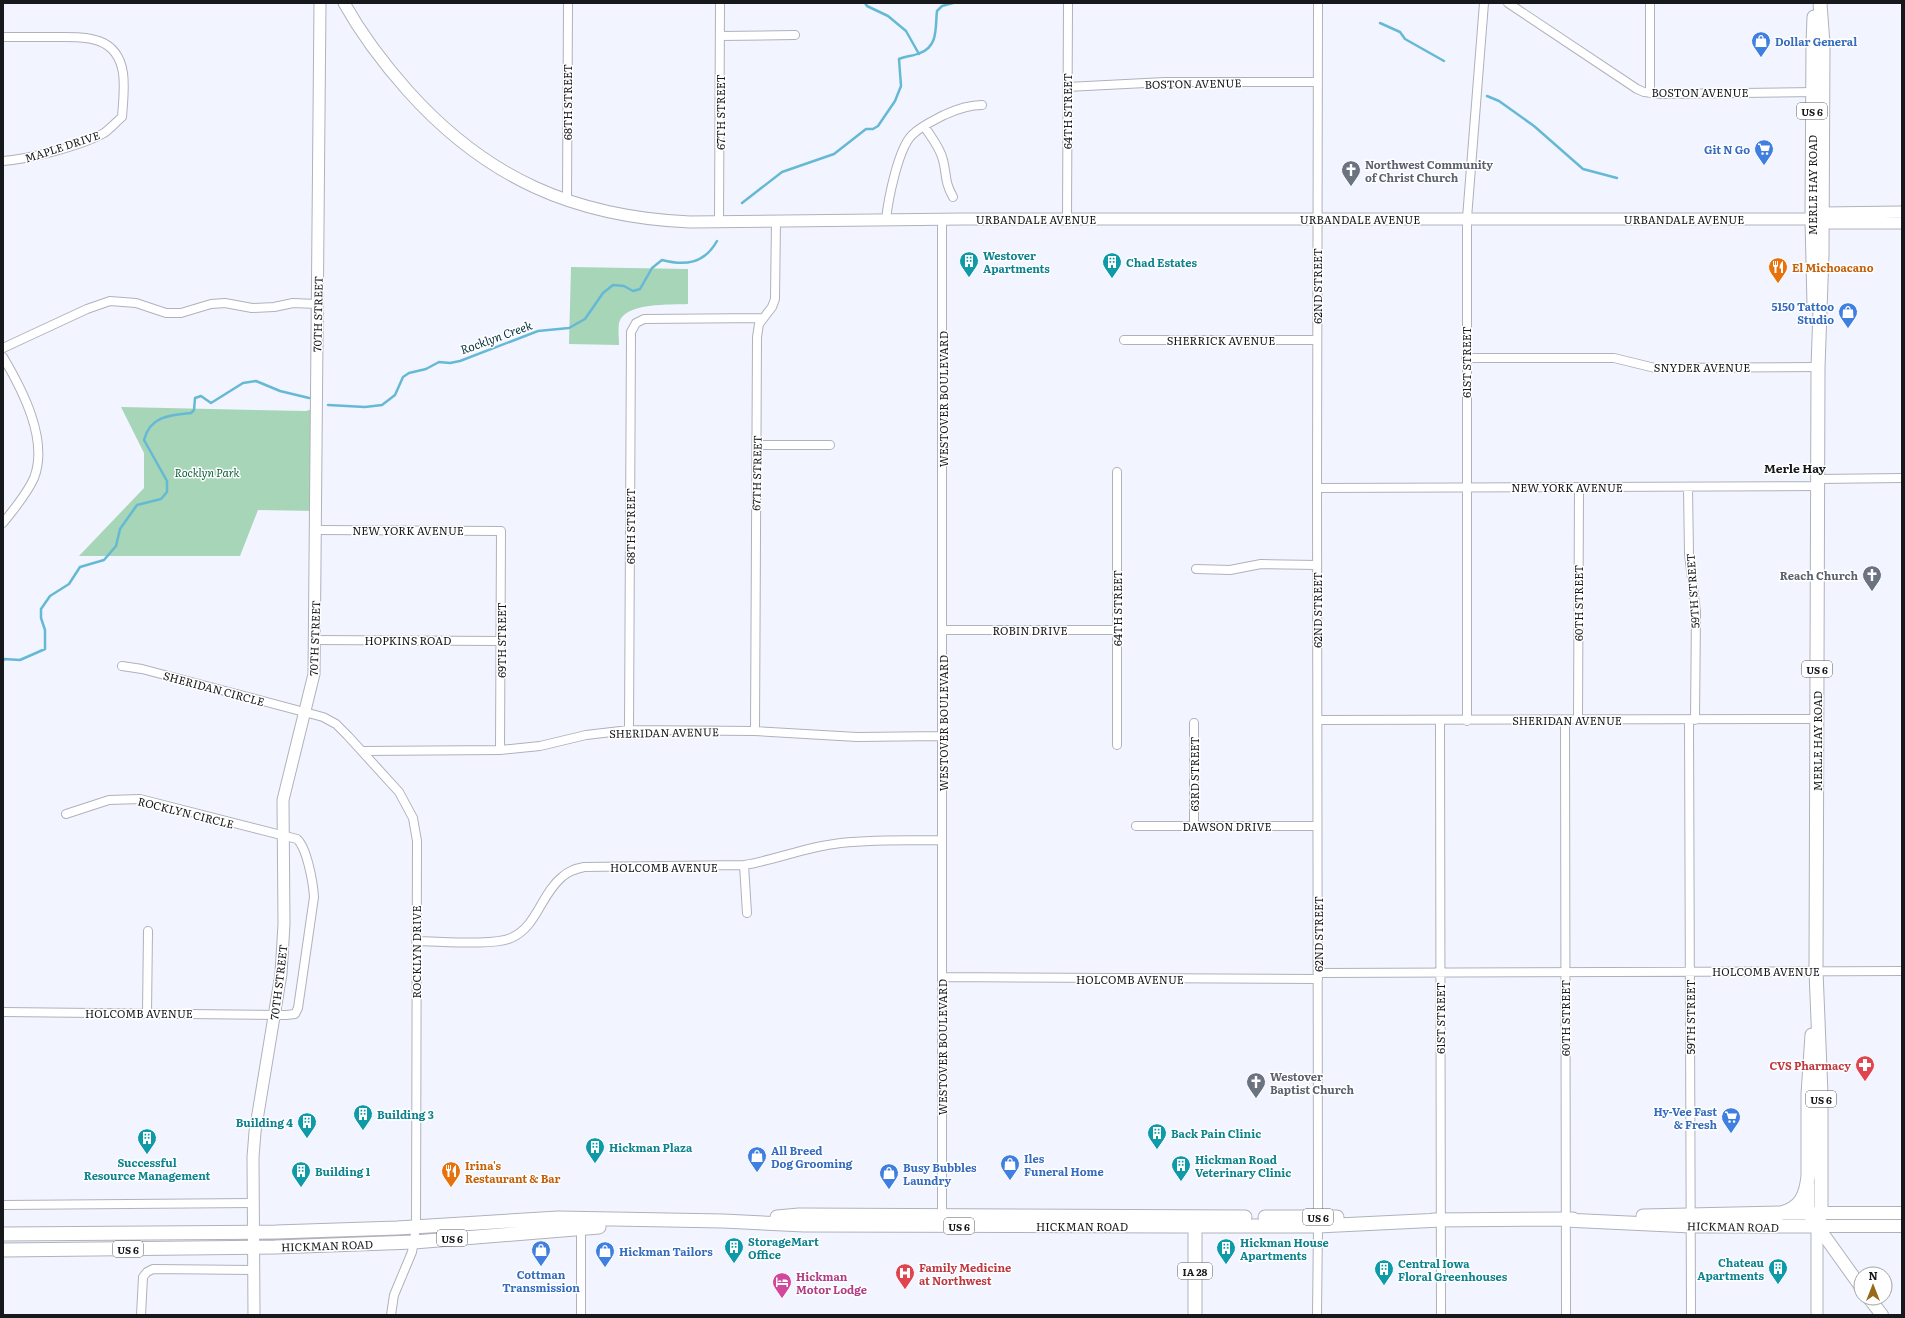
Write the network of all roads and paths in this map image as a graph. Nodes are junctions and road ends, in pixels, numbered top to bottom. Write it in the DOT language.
graph roads {
  1 [pos="320,3"];
  2 [pos="344,3"];
  3 [pos="568,3"];
  4 [pos="720,3"];
  5 [pos="1068,3"];
  6 [pos="1318,3"];
  7 [pos="1484,3"];
  8 [pos="1508,3"];
  9 [pos="1650,3"];
  10 [pos="1816,3"];
  11 [pos="1820,3"];
  12 [pos="795,35"];
  13 [pos="720,36"];
  14 [pos="3,37"];
  15 [pos="1318,82"];
  16 [pos="1067,87"];
  17 [pos="1650,92"];
  18 [pos="1817,92"];
  19 [pos="982,105"];
  20 [pos="924,126"];
  21 [pos="3,161"];
  22 [pos="953,197"];
  23 [pos="567,200"];
  24 [pos="1902,212"];
  25 [pos="1467,218"];
  26 [pos="1819,218"];
  27 [pos="1317,219"];
  28 [pos="776,220"];
  29 [pos="886,220"];
  30 [pos="942,220"];
  31 [pos="1067,220"];
  32 [pos="719,221"];
  33 [pos="1902,223"];
  34 [pos="317,304"];
  35 [pos="762,318"];
  36 [pos="1124,340"];
  37 [pos="1317,340"];
  38 [pos="3,348"];
  39 [pos="3,357"];
  40 [pos="1466,358"];
  41 [pos="1818,367"];
  42 [pos="757,445"];
  43 [pos="830,445"];
  44 [pos="1117,472"];
  45 [pos="1902,478"];
  46 [pos="1818,483"];
  47 [pos="1579,487"];
  48 [pos="1688,487"];
  49 [pos="1317,488"];
  50 [pos="1466,488"];
  51 [pos="3,523"];
  52 [pos="315,530"];
  53 [pos="500,531"];
  54 [pos="1317,565"];
  55 [pos="1196,569"];
  56 [pos="943,630"];
  57 [pos="1117,630"];
  58 [pos="315,640"];
  59 [pos="501,641"];
  60 [pos="122,666"];
  61 [pos="306,712"];
  62 [pos="1817,719"];
  63 [pos="1318,720"];
  64 [pos="1565,720"];
  65 [pos="1578,720"];
  66 [pos="1692,720"];
  67 [pos="1440,721"];
  68 [pos="1467,721"];
  69 [pos="1194,723"];
  70 [pos="629,730"];
  71 [pos="755,731"];
  72 [pos="943,736"];
  73 [pos="1117,745"];
  74 [pos="500,750"];
  75 [pos="362,751"];
  76 [pos="66,814"];
  77 [pos="1136,826"];
  78 [pos="1194,826"];
  79 [pos="1318,826"];
  80 [pos="283,836"];
  81 [pos="942,840"];
  82 [pos="744,866"];
  83 [pos="747,913"];
  84 [pos="148,931"];
  85 [pos="416,941"];
  86 [pos="1690,971"];
  87 [pos="1816,971"];
  88 [pos="1902,971"];
  89 [pos="1440,972"];
  90 [pos="1565,972"];
  91 [pos="1318,976"];
  92 [pos="942,977"];
  93 [pos="3,1012"];
  94 [pos="147,1013"];
  95 [pos="274,1014"];
  96 [pos="1808,1176"];
  97 [pos="253,1203"];
  98 [pos="3,1205"];
  99 [pos="1781,1213"];
  100 [pos="1808,1213"];
  101 [pos="1821,1213"];
  102 [pos="1902,1213"];
  103 [pos="1441,1220"];
  104 [pos="1565,1220"];
  105 [pos="1691,1220"];
  106 [pos="942,1221"];
  107 [pos="1195,1222"];
  108 [pos="1318,1222"];
  109 [pos="581,1224"];
  110 [pos="1816,1226"];
  111 [pos="1902,1226"];
  112 [pos="416,1227"];
  113 [pos="254,1232"];
  114 [pos="3,1234"];
  115 [pos="414,1242"];
  116 [pos="254,1247"];
  117 [pos="3,1250"];
  118 [pos="254,1270"];
  119 [pos="1853,1276"];
  120 [pos="1875,1306"];
  121 [pos="141,1315"];
  122 [pos="254,1315"];
  123 [pos="392,1315"];
  124 [pos="581,1315"];
  125 [pos="1195,1315"];
  126 [pos="1317,1315"];
  127 [pos="1441,1315"];
  128 [pos="1566,1315"];
  129 [pos="1691,1315"];
  130 [pos="1817,1315"];
  131 [pos="1882,1315"];
  1 -- 34 [label="street, 70TH STREET"];
  2 -- 23 [label="street, URBANDALE AVENUE"];
  3 -- 23 [label="street, 68TH STREET"];
  4 -- 13 [label="street, 67TH STREET"];
  5 -- 16 [label="street, 64TH STREET"];
  6 -- 15 [label="street, 62ND STREET"];
  7 -- 25 [label="street, 61ST STREET"];
  8 -- 17 [label="street, BOSTON AVENUE"];
  9 -- 17 [label="street"];
  10 -- 18 [label="main road, MERLE HAY ROAD / US 6"];
  11 -- 18 [label="main road, MERLE HAY ROAD / US 6"];
  12 -- 13 [label="street"];
  13 -- 32 [label="street, 67TH STREET"];
  14 -- 21 [label="street, MAPLE DRIVE"];
  15 -- 16 [label="street, BOSTON AVENUE"];
  15 -- 27 [label="street, 62ND STREET"];
  16 -- 31 [label="street, 64TH STREET"];
  17 -- 18 [label="street, BOSTON AVENUE"];
  18 -- 26 [label="main road, MERLE HAY ROAD / US 6"];
  19 -- 20 [label="street"];
  20 -- 22 [label="street"];
  20 -- 29 [label="street"];
  23 -- 32 [label="street, URBANDALE AVENUE"];
  24 -- 26 [label="street, URBANDALE AVENUE"];
  25 -- 26 [label="street, URBANDALE AVENUE"];
  25 -- 27 [label="street, URBANDALE AVENUE"];
  25 -- 40 [label="street, 61ST STREET"];
  26 -- 33 [label="street, URBANDALE AVENUE"];
  26 -- 41 [label="main road, MERLE HAY ROAD / US 6"];
  27 -- 31 [label="street, URBANDALE AVENUE"];
  27 -- 37 [label="street, 62ND STREET"];
  28 -- 29 [label="street, URBANDALE AVENUE"];
  28 -- 32 [label="street, URBANDALE AVENUE"];
  28 -- 35 [label="street, 67TH STREET"];
  29 -- 30 [label="street, URBANDALE AVENUE"];
  30 -- 31 [label="street, URBANDALE AVENUE"];
  30 -- 56 [label="street, WESTOVER BOULEVARD"];
  34 -- 38 [label="street"];
  34 -- 52 [label="street, 70TH STREET"];
  35 -- 42 [label="street, 67TH STREET"];
  35 -- 70 [label="street, 68TH STREET"];
  36 -- 37 [label="street, SHERRICK AVENUE"];
  37 -- 49 [label="street, 62ND STREET"];
  39 -- 51 [label="street"];
  40 -- 41 [label="street, SNYDER AVENUE"];
  40 -- 50 [label="street, 61ST STREET"];
  41 -- 46 [label="main road, MERLE HAY ROAD / US 6"];
  42 -- 43 [label="street"];
  42 -- 71 [label="street, 67TH STREET"];
  44 -- 57 [label="street, 64TH STREET"];
  45 -- 46 [label="street, NEW YORK AVENUE"];
  46 -- 48 [label="street, NEW YORK AVENUE"];
  46 -- 62 [label="main road, MERLE HAY ROAD / US 6"];
  47 -- 48 [label="street, NEW YORK AVENUE"];
  47 -- 50 [label="street, NEW YORK AVENUE"];
  47 -- 65 [label="street, 60TH STREET"];
  48 -- 66 [label="street, 59TH STREET"];
  49 -- 50 [label="street, NEW YORK AVENUE"];
  49 -- 54 [label="street, 62ND STREET"];
  50 -- 68 [label="street, 61ST STREET"];
  52 -- 53 [label="street, NEW YORK AVENUE"];
  52 -- 58 [label="street, 70TH STREET"];
  53 -- 59 [label="street, 69TH STREET"];
  54 -- 55 [label="street"];
  54 -- 63 [label="street, 62ND STREET"];
  56 -- 57 [label="street, ROBIN DRIVE"];
  56 -- 72 [label="street, WESTOVER BOULEVARD"];
  57 -- 73 [label="street, 64TH STREET"];
  58 -- 59 [label="street, HOPKINS ROAD"];
  58 -- 61 [label="street, 70TH STREET"];
  59 -- 74 [label="street, 69TH STREET"];
  60 -- 61 [label="street, SHERIDAN CIRCLE"];
  61 -- 75 [label="street, ROCKLYN DRIVE"];
  61 -- 80 [label="street, 70TH STREET"];
  62 -- 66 [label="street, SHERIDAN AVENUE"];
  62 -- 87 [label="main road, MERLE HAY ROAD / US 6"];
  63 -- 67 [label="street, SHERIDAN AVENUE"];
  63 -- 79 [label="street, 62ND STREET"];
  64 -- 65 [label="street, SHERIDAN AVENUE"];
  64 -- 68 [label="street, SHERIDAN AVENUE"];
  64 -- 90 [label="street, 60TH STREET"];
  65 -- 66 [label="street, SHERIDAN AVENUE"];
  66 -- 86 [label="street, 59TH STREET"];
  67 -- 68 [label="street, SHERIDAN AVENUE"];
  67 -- 89 [label="street, 61ST STREET"];
  69 -- 78 [label="street, 63RD STREET"];
  70 -- 71 [label="street, SHERIDAN AVENUE"];
  70 -- 74 [label="street, SHERIDAN AVENUE"];
  71 -- 72 [label="street, SHERIDAN AVENUE"];
  72 -- 81 [label="street, WESTOVER BOULEVARD"];
  74 -- 75 [label="street, SHERIDAN AVENUE"];
  75 -- 85 [label="street, ROCKLYN DRIVE"];
  76 -- 80 [label="street, ROCKLYN CIRCLE"];
  77 -- 78 [label="street, DAWSON DRIVE"];
  78 -- 79 [label="street, DAWSON DRIVE"];
  79 -- 91 [label="street, 62ND STREET"];
  80 -- 95 [label="street, 70TH STREET"];
  80 -- 95 [label="street, ROCKLYN CIRCLE"];
  81 -- 82 [label="street, HOLCOMB AVENUE"];
  81 -- 92 [label="street, WESTOVER BOULEVARD"];
  82 -- 83 [label="street"];
  82 -- 85 [label="street, HOLCOMB AVENUE"];
  84 -- 94 [label="street"];
  85 -- 112 [label="street, ROCKLYN DRIVE"];
  86 -- 87 [label="street, HOLCOMB AVENUE"];
  86 -- 90 [label="street, HOLCOMB AVENUE"];
  86 -- 105 [label="street, 59TH STREET"];
  87 -- 88 [label="street, HOLCOMB AVENUE"];
  87 -- 96 [label="main road, MERLE HAY ROAD / US 6"];
  87 -- 101 [label="main road, MERLE HAY ROAD / US 6"];
  89 -- 90 [label="street, HOLCOMB AVENUE"];
  89 -- 91 [label="street, HOLCOMB AVENUE"];
  89 -- 103 [label="street, 61ST STREET"];
  90 -- 104 [label="street, 60TH STREET"];
  91 -- 92 [label="street, HOLCOMB AVENUE"];
  91 -- 108 [label="street, 62ND STREET"];
  92 -- 106 [label="street, WESTOVER BOULEVARD"];
  93 -- 94 [label="street, HOLCOMB AVENUE"];
  94 -- 95 [label="street, HOLCOMB AVENUE"];
  95 -- 97 [label="street, 70TH STREET"];
  96 -- 99 [label="main road, US 6"];
  96 -- 100 [label="main road, MERLE HAY ROAD"];
  97 -- 98 [label="street"];
  97 -- 113 [label="street, 70TH STREET"];
  99 -- 100 [label="main road, HICKMAN ROAD"];
  99 -- 105 [label="main road, HICKMAN ROAD / US 6"];
  100 -- 101 [label="main road, HICKMAN ROAD"];
  100 -- 110 [label="main road"];
  101 -- 102 [label="main road, HICKMAN ROAD"];
  101 -- 110 [label="main road, MERLE HAY ROAD / US 6"];
  103 -- 104 [label="main road, HICKMAN ROAD / US 6"];
  103 -- 108 [label="main road, HICKMAN ROAD / US 6"];
  103 -- 127 [label="street, 61ST STREET"];
  104 -- 105 [label="main road, HICKMAN ROAD / US 6"];
  104 -- 128 [label="street, 60TH STREET"];
  105 -- 110 [label="main road, HICKMAN ROAD / US 6"];
  105 -- 129 [label="street, 59TH STREET"];
  106 -- 107 [label="main road, HICKMAN ROAD / US 6"];
  106 -- 109 [label="main road, HICKMAN ROAD / US 6"];
  107 -- 108 [label="main road, HICKMAN ROAD / US 6"];
  107 -- 125 [label="main road, IA 28"];
  108 -- 126 [label="street, 62ND STREET"];
  109 -- 112 [label="main road, HICKMAN ROAD / US 6"];
  109 -- 115 [label="main road, HICKMAN ROAD / US 6"];
  109 -- 124 [label="street"];
  110 -- 111 [label="main road, HICKMAN ROAD"];
  110 -- 119 [label="main road"];
  110 -- 130 [label="street, MERLE HAY ROAD"];
  112 -- 113 [label="main road, HICKMAN ROAD / US 6"];
  112 -- 115 [label="street, ROCKLYN DRIVE"];
  113 -- 114 [label="main road, HICKMAN ROAD / US 6"];
  113 -- 116 [label="street, 70TH STREET"];
  115 -- 116 [label="main road, HICKMAN ROAD / US 6"];
  115 -- 123 [label="street"];
  116 -- 117 [label="main road, HICKMAN ROAD / US 6"];
  116 -- 118 [label="street, 70TH STREET"];
  118 -- 121 [label="street"];
  118 -- 122 [label="street, 70TH STREET"];
  120 -- 131 [label="main road"];
}
